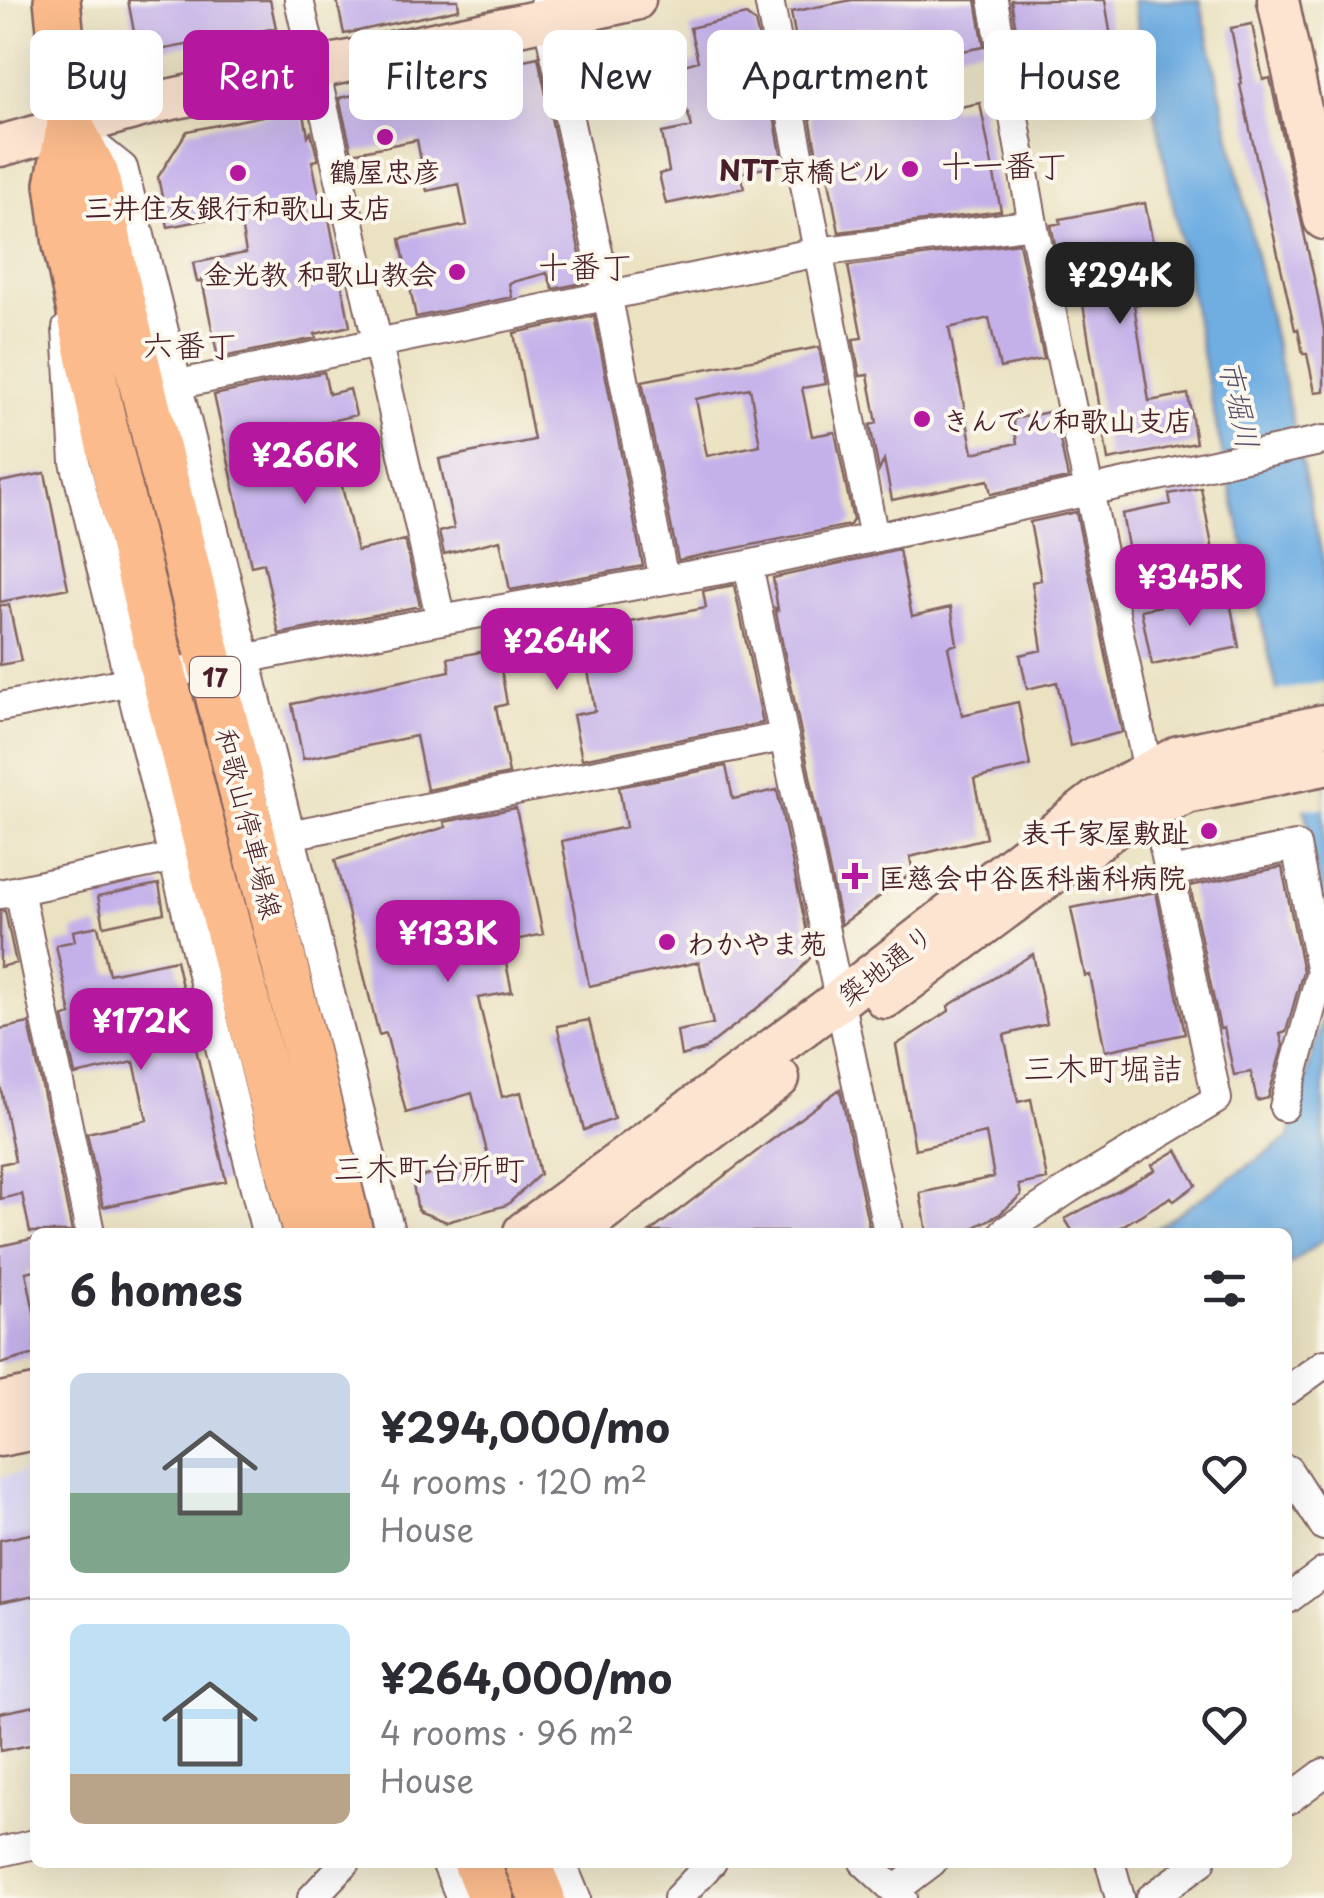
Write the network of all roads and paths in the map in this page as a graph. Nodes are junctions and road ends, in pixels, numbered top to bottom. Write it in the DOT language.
graph roads {
  1 [pos="57,0"];
  2 [pos="299,0"];
  3 [pos="635,0"];
  4 [pos="769,0"];
  5 [pos="993,0"];
  6 [pos="1278,0"];
  7 [pos="545,10"];
  8 [pos="305,30"];
  9 [pos="329,62"];
  10 [pos="183,98"];
  11 [pos="325,120"];
  12 [pos="70,125"];
  13 [pos="0,146"];
  14 [pos="1317,158"];
  15 [pos="1324,220"];
  16 [pos="1033,224"];
  17 [pos="818,252"];
  18 [pos="607,294"];
  19 [pos="377,343"];
  20 [pos="162,388"];
  21 [pos="1324,440"];
  22 [pos="1088,491"];
  23 [pos="874,538"];
  24 [pos="748,565"];
  25 [pos="664,580"];
  26 [pos="441,620"];
  27 [pos="230,663"];
  28 [pos="147,679"];
  29 [pos="0,707"];
  30 [pos="1324,725"];
  31 [pos="783,738"];
  32 [pos="1267,756"];
  33 [pos="1324,765"];
  34 [pos="1151,788"];
  35 [pos="273,838"];
  36 [pos="190,854"];
  37 [pos="1171,872"];
  38 [pos="10,892"];
  39 [pos="841,1015"];
  40 [pos="1284,1107"];
  41 [pos="89,1228"];
  42 [pos="265,1228"];
  43 [pos="304,1228"];
  44 [pos="349,1228"];
  45 [pos="389,1228"];
  46 [pos="530,1228"];
  47 [pos="581,1228"];
  48 [pos="887,1228"];
  49 [pos="1010,1228"];
  50 [pos="1324,1364"];
  51 [pos="1292,1387"];
  52 [pos="30,1397"];
  53 [pos="0,1403"];
  54 [pos="30,1430"];
  55 [pos="0,1436"];
  56 [pos="1292,1476"];
  57 [pos="1324,1526"];
  58 [pos="1324,1572"];
  59 [pos="1292,1597"];
  60 [pos="1324,1773"];
  61 [pos="1292,1797"];
  62 [pos="30,1845"];
  63 [pos="0,1852"];
  64 [pos="340,1868"];
  65 [pos="448,1868"];
  66 [pos="479,1868"];
  67 [pos="536,1868"];
  68 [pos="706,1868"];
  69 [pos="871,1868"];
  70 [pos="926,1868"];
  71 [pos="1112,1868"];
  72 [pos="1192,1868"];
  73 [pos="562,1886"];
  74 [pos="899,1894"];
  75 [pos="312,1898"];
  76 [pos="460,1898"];
  77 [pos="492,1898"];
  78 [pos="678,1898"];
  79 [pos="1120,1898"];
  80 [pos="1152,1898"];
  1 -- 12 [label="main road, 和歌山停車場線 / 17"];
  2 -- 8 [label="street"];
  3 -- 7 [label="street"];
  4 -- 17 [label="street"];
  5 -- 16 [label="street"];
  6 -- 14 [label="street"];
  7 -- 9 [label="street"];
  7 -- 18 [label="street"];
  10 -- 12 [label="street"];
  11 -- 19 [label="street"];
  12 -- 13 [label="street"];
  12 -- 20 [label="main road, 和歌山停車場線 / 17"];
  12 -- 28 [label="main road, 和歌山停車場線 / 17"];
  14 -- 15 [label="street"];
  16 -- 17 [label="street"];
  16 -- 22 [label="street"];
  17 -- 18 [label="street"];
  17 -- 23 [label="street"];
  18 -- 19 [label="street"];
  18 -- 25 [label="street"];
  19 -- 20 [label="street"];
  19 -- 26 [label="street"];
  20 -- 27 [label="main road, 和歌山停車場線 / 17"];
  21 -- 22 [label="street"];
  22 -- 23 [label="street"];
  22 -- 34 [label="street"];
  23 -- 24 [label="street"];
  24 -- 25 [label="street"];
  24 -- 31 [label="street"];
  25 -- 26 [label="street"];
  26 -- 27 [label="street"];
  27 -- 28 [label="street"];
  27 -- 35 [label="main road, 和歌山停車場線 / 17"];
  28 -- 29 [label="street"];
  28 -- 36 [label="main road, 和歌山停車場線 / 17"];
  30 -- 32 [label="street, 築地通り"];
  31 -- 35 [label="street"];
  31 -- 39 [label="street"];
  32 -- 33 [label="street, 築地通り"];
  32 -- 34 [label="street, 築地通り"];
  34 -- 37 [label="street"];
  34 -- 39 [label="street, 築地通り"];
  35 -- 44 [label="main road, 和歌山停車場線 / 17"];
  35 -- 45 [label="street"];
  36 -- 38 [label="street"];
  36 -- 42 [label="street"];
  36 -- 43 [label="main road, 和歌山停車場線 / 17"];
  37 -- 40 [label="street"];
  37 -- 49 [label="street"];
  38 -- 41 [label="street"];
  39 -- 46 [label="street, 築地通り"];
  39 -- 47 [label="street, 築地通り"];
  39 -- 48 [label="street"];
  50 -- 51 [label="street"];
  52 -- 53 [label="street"];
  54 -- 55 [label="street"];
  56 -- 57 [label="street"];
  58 -- 59 [label="street"];
  60 -- 61 [label="street"];
  62 -- 63 [label="street"];
  64 -- 75 [label="street"];
  65 -- 76 [label="street"];
  66 -- 77 [label="main road"];
  67 -- 73 [label="main road"];
  68 -- 78 [label="street"];
  69 -- 74 [label="street"];
  70 -- 74 [label="street"];
  71 -- 79 [label="street"];
  72 -- 80 [label="street"];
}
